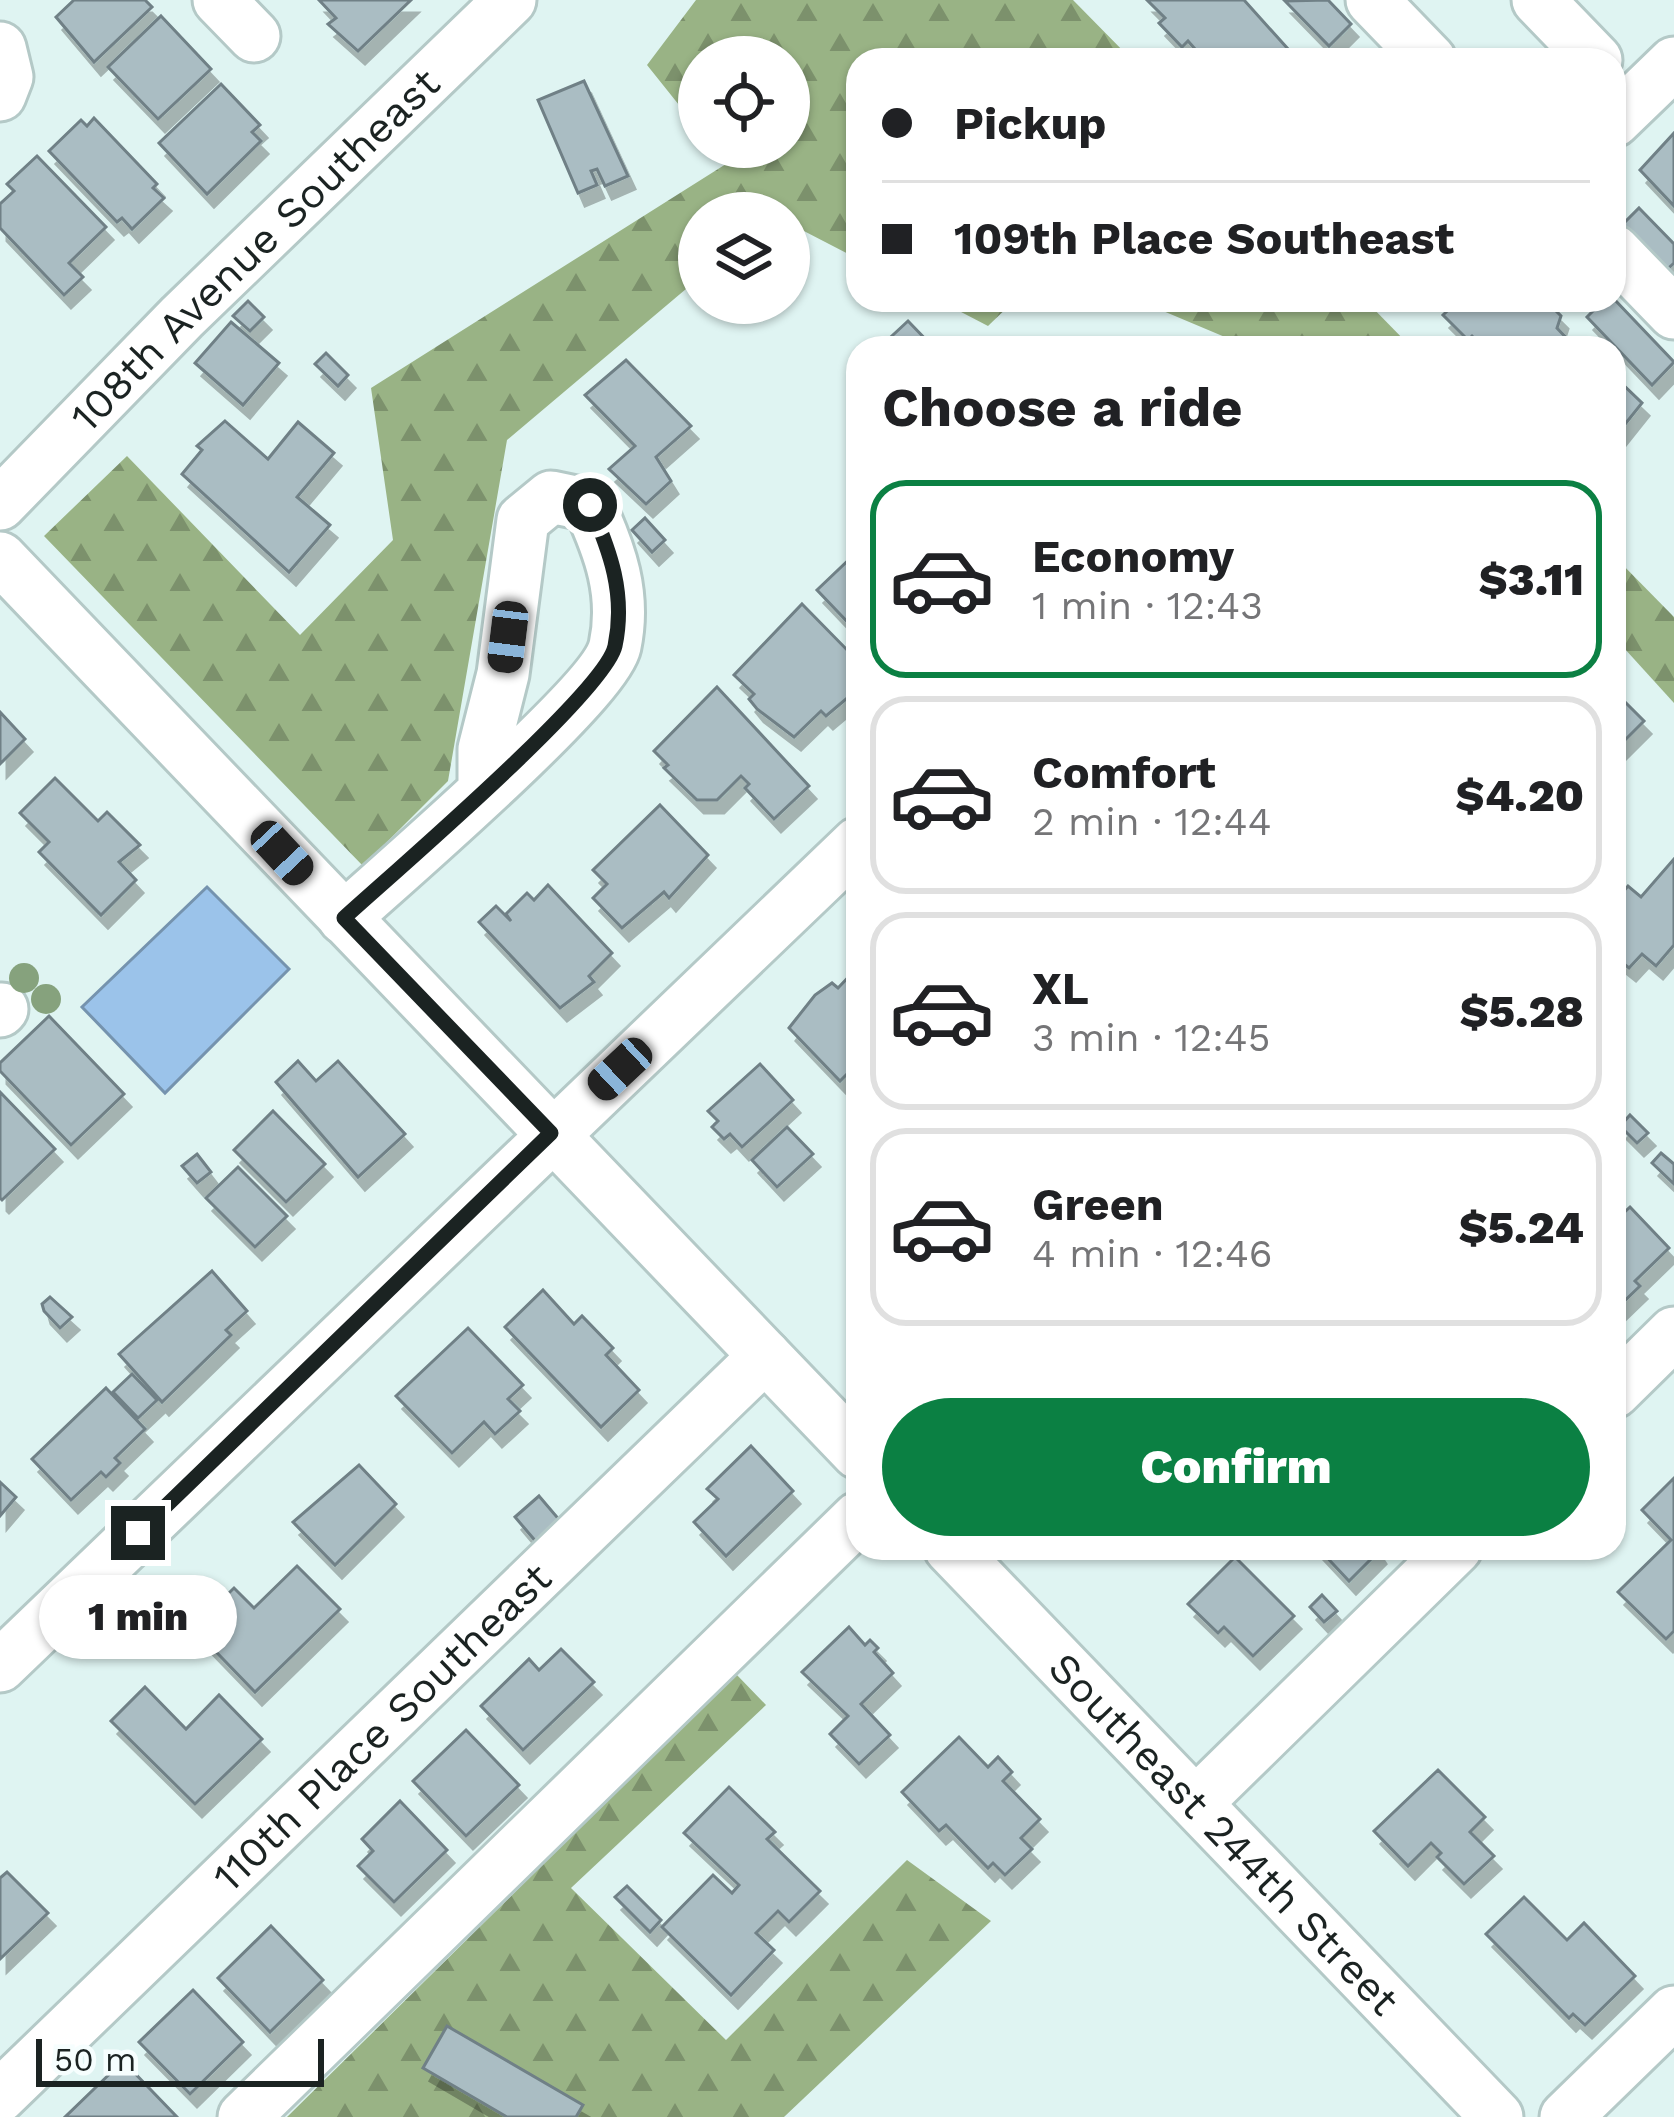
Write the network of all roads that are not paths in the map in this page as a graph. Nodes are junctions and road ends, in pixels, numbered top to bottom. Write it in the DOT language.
graph roads {
  1 [pos="511,0"];
  2 [pos="1372,0"];
  3 [pos="1538,0"];
  4 [pos="1418,48"];
  5 [pos="1584,48"];
  6 [pos="0,49"];
  7 [pos="1674,63"];
  8 [pos="0,95"];
  9 [pos="1626,97"];
  10 [pos="1626,263"];
  11 [pos="1674,313"];
  12 [pos="0,504"];
  13 [pos="0,558"];
  14 [pos="484,788"];
  15 [pos="846,854"];
  16 [pos="344,918"];
  17 [pos="551,1133"];
  18 [pos="1674,1333"];
  19 [pos="765,1356"];
  20 [pos="1626,1380"];
  21 [pos="846,1440"];
  22 [pos="846,1530"];
  23 [pos="962,1560"];
  24 [pos="1444,1560"];
  25 [pos="0,1666"];
  26 [pos="1196,1804"];
  27 [pos="1674,2012"];
  28 [pos="0,2096"];
  29 [pos="244,2117"];
  30 [pos="1497,2117"];
  31 [pos="1566,2117"];
  1 -- 12 [label="street, 108th Avenue Southeast"];
  2 -- 4 [label="street"];
  3 -- 5 [label="street"];
  6 -- 8 [label="street"];
  7 -- 9 [label="street"];
  10 -- 11 [label="street"];
  13 -- 16 [label="street"];
  14 -- 14 [label="street"];
  14 -- 16 [label="street"];
  15 -- 17 [label="street"];
  16 -- 17 [label="street"];
  17 -- 19 [label="street"];
  17 -- 25 [label="street"];
  18 -- 20 [label="street"];
  19 -- 21 [label="street"];
  19 -- 28 [label="street, 110th Place Southeast"];
  22 -- 29 [label="street"];
  23 -- 26 [label="street, Southeast 244th Street"];
  24 -- 26 [label="street"];
  26 -- 30 [label="street, Southeast 244th Street"];
  27 -- 31 [label="street"];
}
